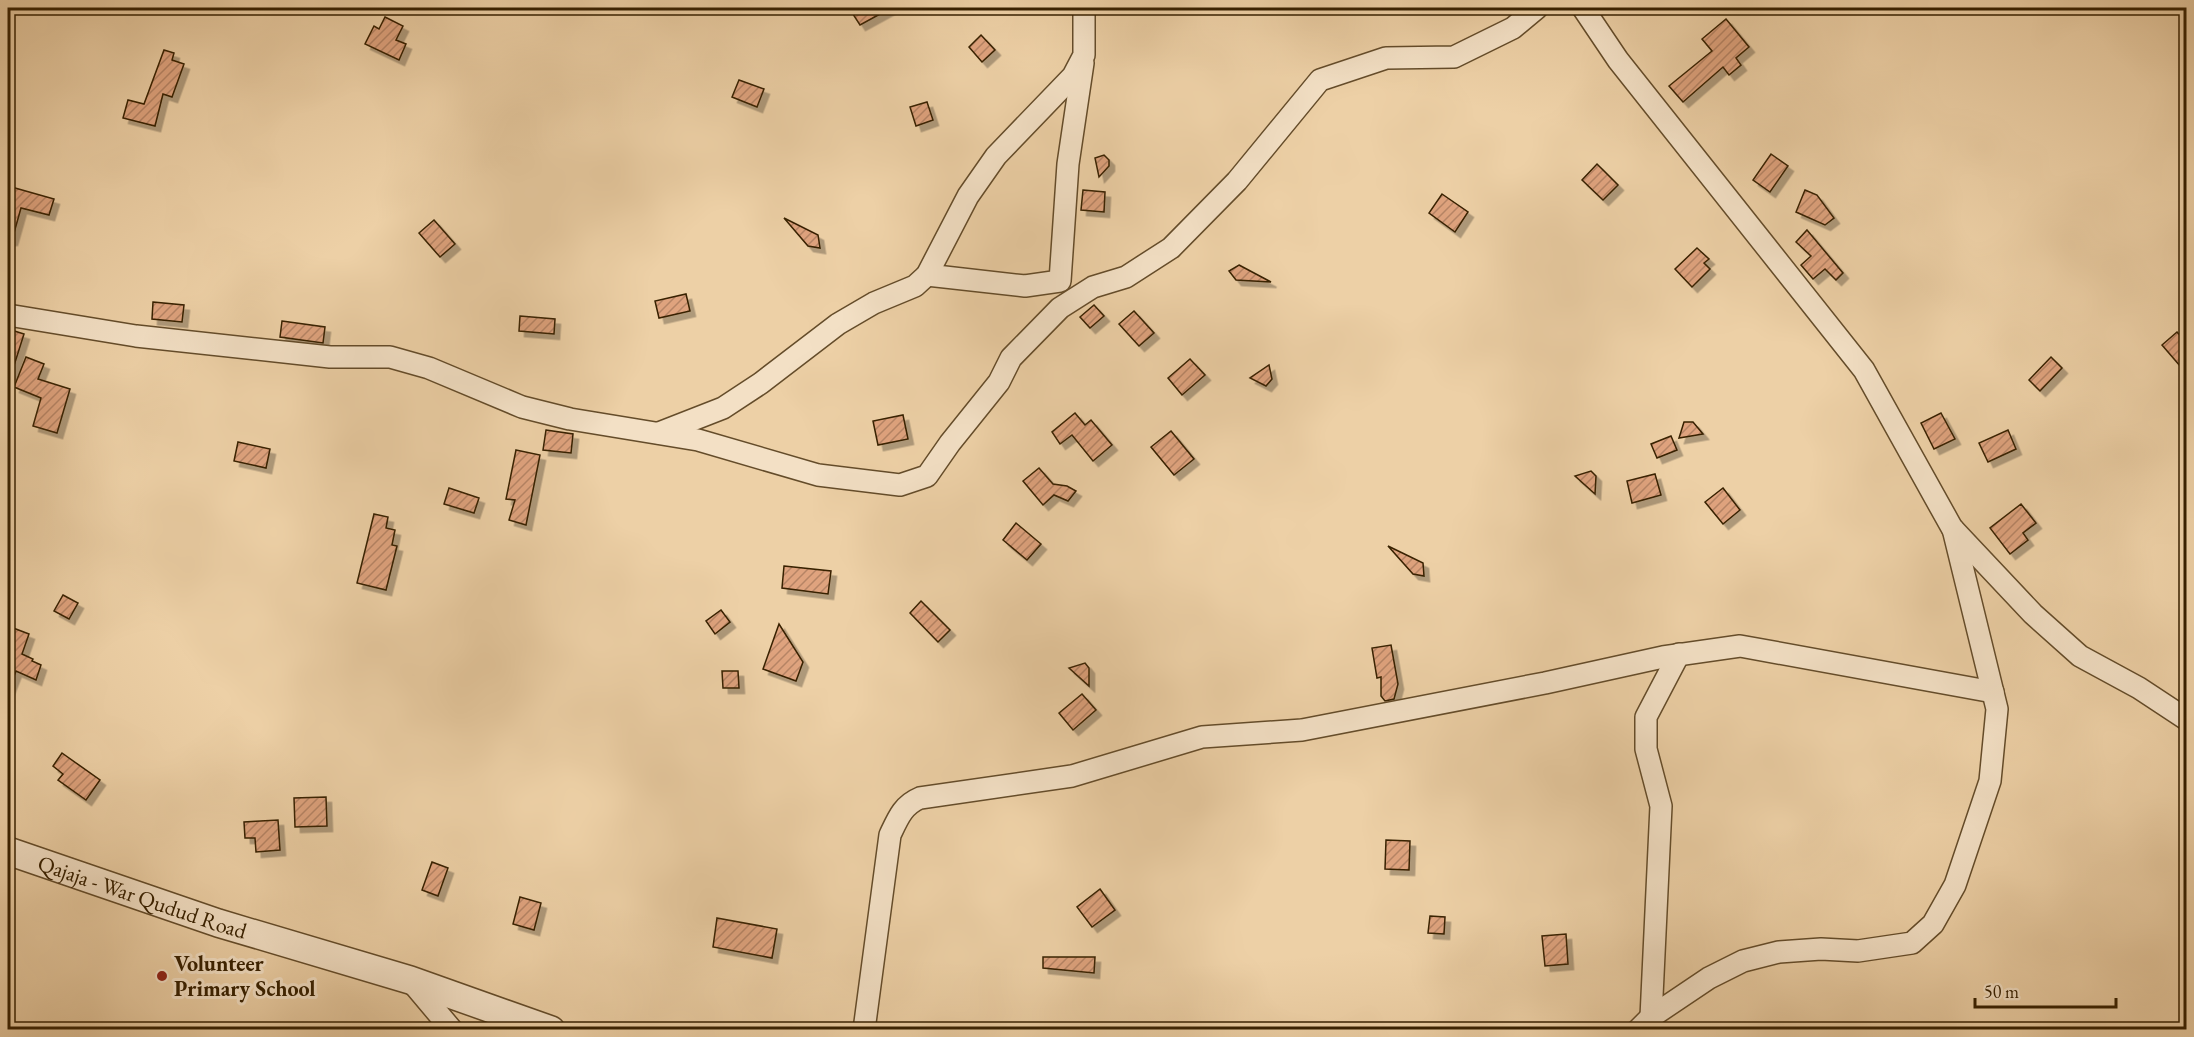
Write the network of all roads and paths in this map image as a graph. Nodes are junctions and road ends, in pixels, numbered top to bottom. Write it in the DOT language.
graph roads {
  1 [pos="1084,8"];
  2 [pos="1537,8"];
  3 [pos="1583,8"];
  4 [pos="1084,55"];
  5 [pos="927,275"];
  6 [pos="1060,281"];
  7 [pos="1093,286"];
  8 [pos="8,315"];
  9 [pos="658,433"];
  10 [pos="1952,528"];
  11 [pos="1679,654"];
  12 [pos="1993,692"];
  13 [pos="2187,719"];
  14 [pos="8,851"];
  15 [pos="410,980"];
  16 [pos="1645,1023"];
  17 [pos="452,1029"];
  18 [pos="551,1029"];
  19 [pos="864,1029"];
  1 -- 4 [label="street"];
  2 -- 7 [label="street"];
  3 -- 10 [label="street"];
  4 -- 5 [label="street"];
  4 -- 6 [label="street"];
  5 -- 6 [label="street"];
  5 -- 9 [label="street"];
  6 -- 7 [label="street"];
  7 -- 9 [label="street"];
  8 -- 9 [label="street"];
  10 -- 12 [label="street"];
  10 -- 13 [label="street"];
  11 -- 12 [label="street"];
  11 -- 16 [label="street"];
  11 -- 19 [label="street"];
  12 -- 16 [label="street"];
  14 -- 15 [label="street, Qajaja - War Qudud Road"];
  15 -- 17 [label="street"];
  15 -- 18 [label="street, Qajaja - War Qudud Road"];
}
